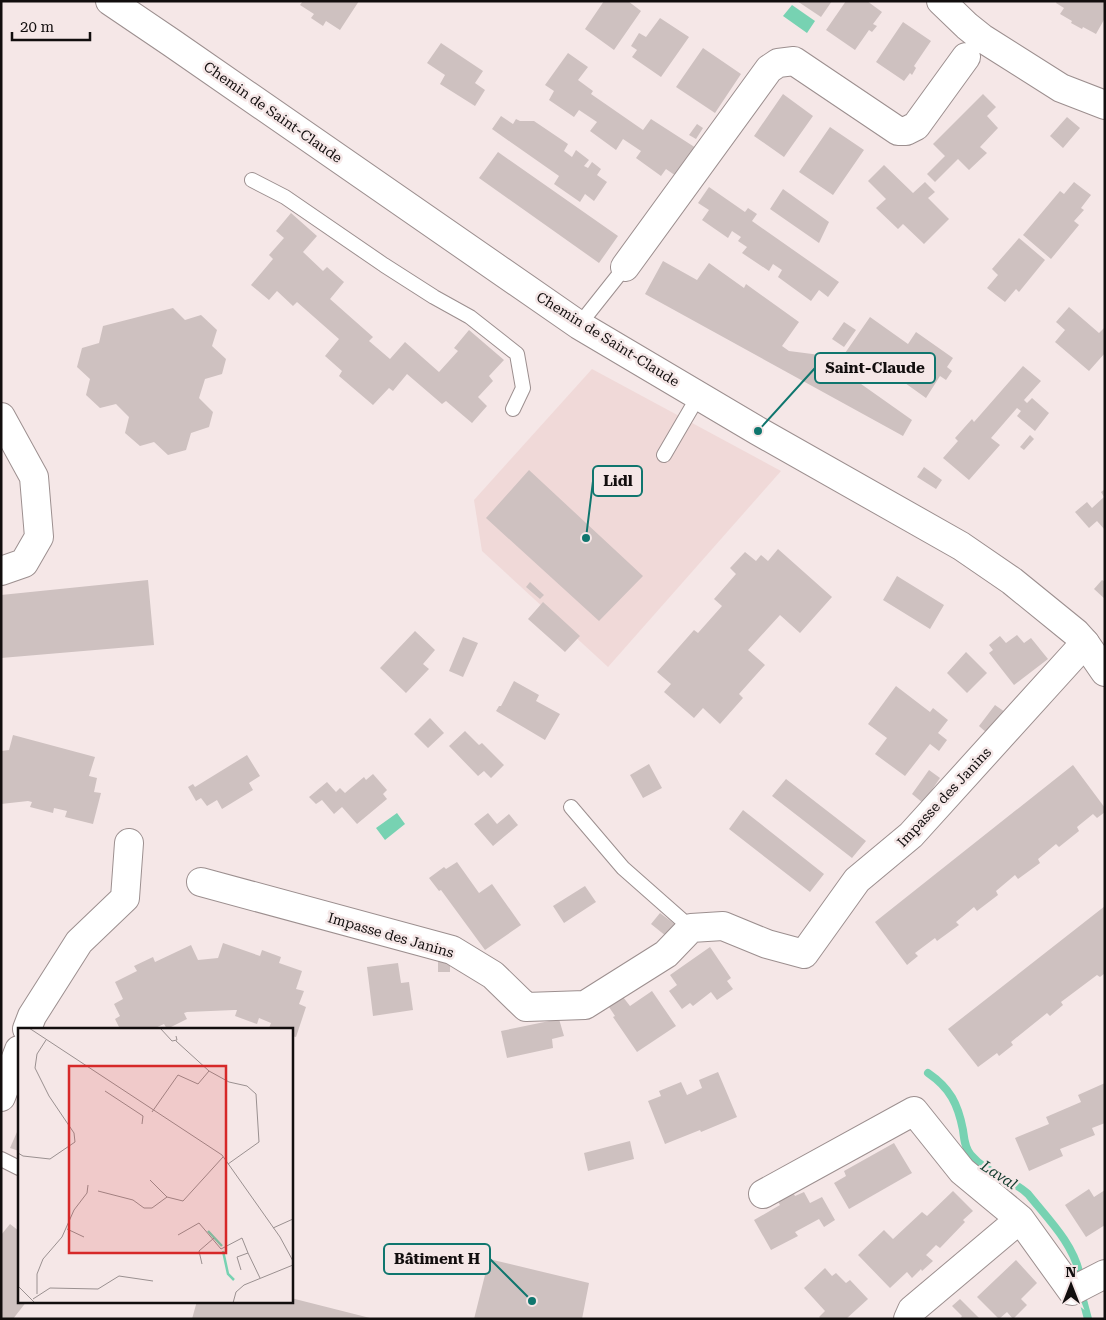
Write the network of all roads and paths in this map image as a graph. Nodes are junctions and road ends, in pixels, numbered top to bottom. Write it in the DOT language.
graph roads {
  1 [pos="110,1"];
  2 [pos="941,1"];
  3 [pos="974,48"];
  4 [pos="1105,105"];
  5 [pos="252,180"];
  6 [pos="626,267"];
  7 [pos="579,325"];
  8 [pos="699,395"];
  9 [pos="513,409"];
  10 [pos="1,417"];
  11 [pos="664,455"];
  12 [pos="1,571"];
  13 [pos="1085,643"];
  14 [pos="1105,672"];
  15 [pos="571,807"];
  16 [pos="129,843"];
  17 [pos="201,882"];
  18 [pos="691,928"];
  19 [pos="27,1028"];
  20 [pos="18,1053"];
  21 [pos="1,1096"];
  22 [pos="1,1160"];
  23 [pos="18,1168"];
  24 [pos="763,1194"];
  25 [pos="1020,1219"];
  26 [pos="1105,1274"];
  27 [pos="908,1319"];
  1 -- 7 [label="street, Chemin de Saint-Claude"];
  2 -- 3 [label="street"];
  3 -- 4 [label="street"];
  3 -- 6 [label="street"];
  5 -- 9 [label="lane"];
  6 -- 7 [label="lane"];
  7 -- 8 [label="street, Chemin de Saint-Claude"];
  8 -- 11 [label="lane"];
  8 -- 13 [label="street, Chemin de Saint-Claude"];
  10 -- 12 [label="street"];
  13 -- 14 [label="street, Chemin de Saint-Claude"];
  13 -- 18 [label="street, Impasse des Janins"];
  15 -- 18 [label="lane"];
  16 -- 19 [label="street"];
  17 -- 18 [label="street, Impasse des Janins"];
  20 -- 21 [label="street"];
  22 -- 23 [label="lane"];
  24 -- 25 [label="street"];
  25 -- 26 [label="street"];
  25 -- 27 [label="street"];
}
